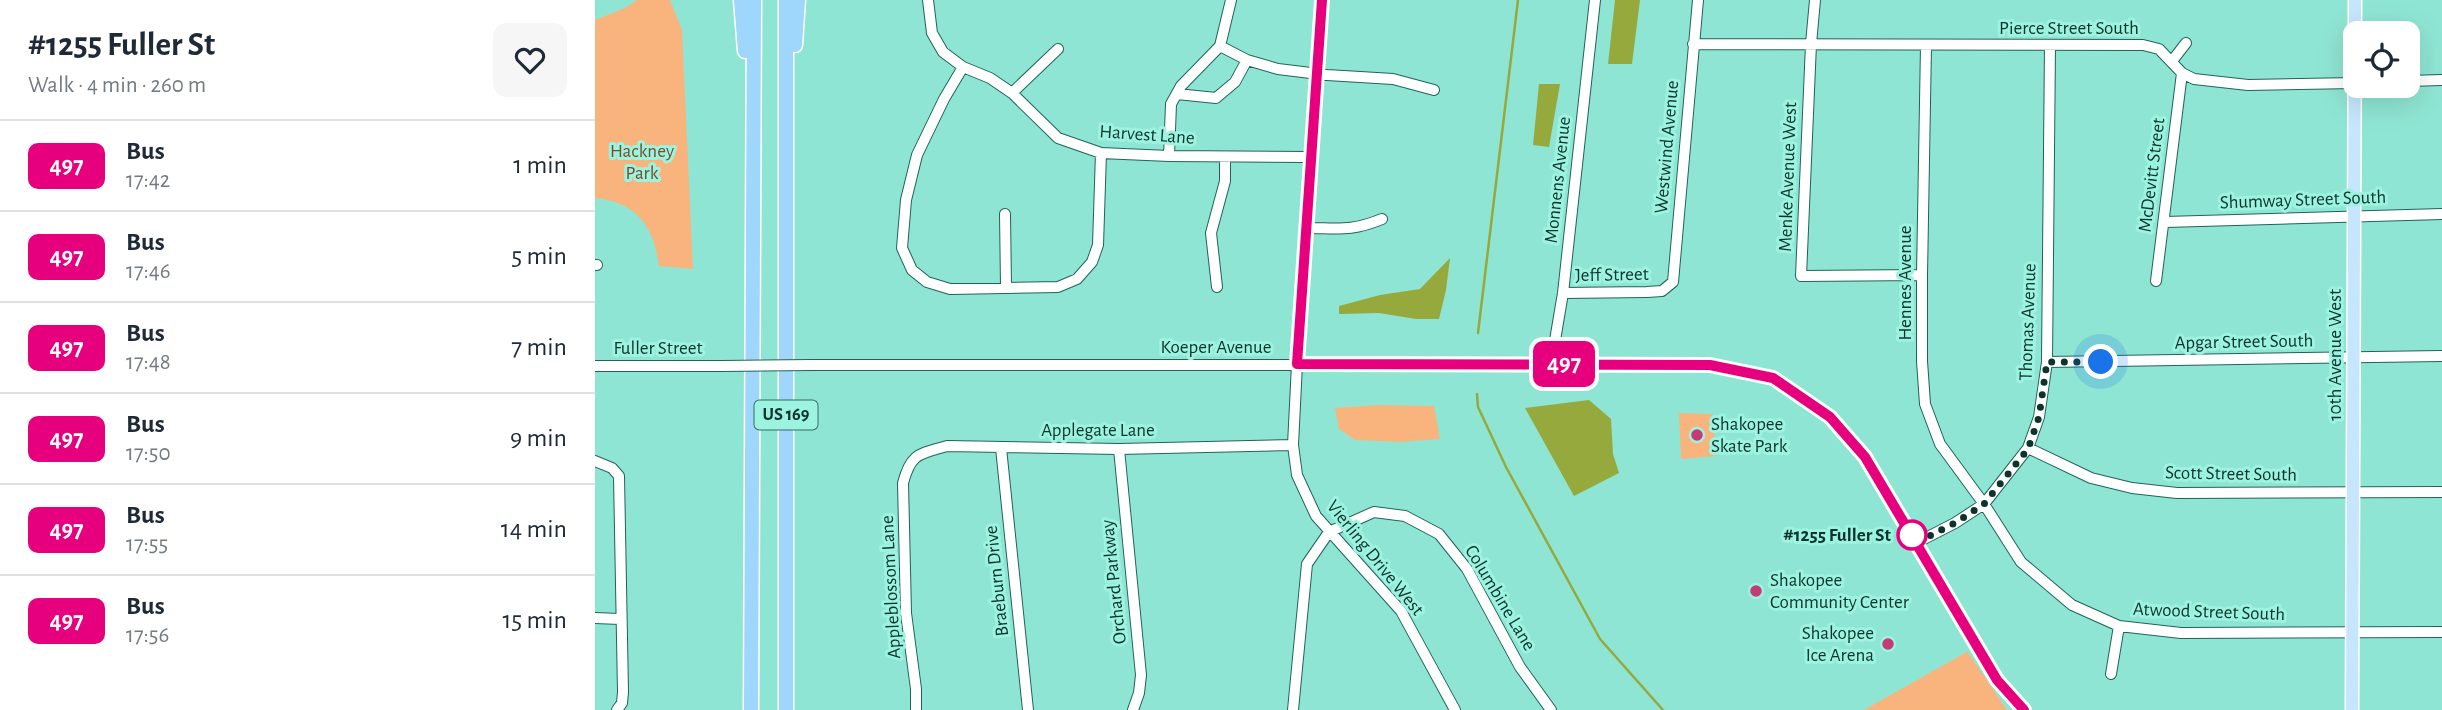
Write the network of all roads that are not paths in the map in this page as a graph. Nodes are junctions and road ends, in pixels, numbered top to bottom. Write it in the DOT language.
graph roads {
  1 [pos="741,0"];
  2 [pos="754,0"];
  3 [pos="786,0"];
  4 [pos="798,0"];
  5 [pos="928,0"];
  6 [pos="1231,0"];
  7 [pos="1322,0"];
  8 [pos="1595,0"];
  9 [pos="1697,0"];
  10 [pos="1815,0"];
  11 [pos="2355,0"];
  12 [pos="2355,21"];
  13 [pos="2186,43"];
  14 [pos="1693,44"];
  15 [pos="1811,44"];
  16 [pos="2050,45"];
  17 [pos="1220,46"];
  18 [pos="1926,46"];
  19 [pos="1058,49"];
  20 [pos="1247,60"];
  21 [pos="2172,61"];
  22 [pos="963,67"];
  23 [pos="2182,73"];
  24 [pos="1316,74"];
  25 [pos="2442,80"];
  26 [pos="2420,81"];
  27 [pos="2343,83"];
  28 [pos="1434,90"];
  29 [pos="1011,93"];
  30 [pos="1177,94"];
  31 [pos="2355,98"];
  32 [pos="786,120"];
  33 [pos="753,128"];
  34 [pos="1101,153"];
  35 [pos="1169,156"];
  36 [pos="1225,157"];
  37 [pos="1309,157"];
  38 [pos="1005,214"];
  39 [pos="2442,214"];
  40 [pos="2355,216"];
  41 [pos="1382,219"];
  42 [pos="2165,222"];
  43 [pos="1306,228"];
  44 [pos="1922,275"];
  45 [pos="2156,281"];
  46 [pos="1006,286"];
  47 [pos="1217,287"];
  48 [pos="1662,291"];
  49 [pos="1563,293"];
  50 [pos="2442,356"];
  51 [pos="2355,358"];
  52 [pos="2047,362"];
  53 [pos="1297,364"];
  54 [pos="1551,364"];
  55 [pos="595,366"];
  56 [pos="722,366"];
  57 [pos="1293,445"];
  58 [pos="1001,448"];
  59 [pos="1119,449"];
  60 [pos="2028,449"];
  61 [pos="595,461"];
  62 [pos="908,463"];
  63 [pos="2442,492"];
  64 [pos="2353,493"];
  65 [pos="1984,504"];
  66 [pos="1329,533"];
  67 [pos="1916,543"];
  68 [pos="595,618"];
  69 [pos="620,619"];
  70 [pos="2119,626"];
  71 [pos="2352,632"];
  72 [pos="2442,632"];
  73 [pos="2111,674"];
  74 [pos="617,710"];
  75 [pos="751,710"];
  76 [pos="786,710"];
  77 [pos="916,710"];
  78 [pos="1028,710"];
  79 [pos="1135,710"];
  80 [pos="1293,710"];
  81 [pos="1455,710"];
  82 [pos="1551,710"];
  83 [pos="2025,710"];
  84 [pos="2352,710"];
  1 -- 33 [label="highway"];
  2 -- 33 [label="highway, US 169"];
  3 -- 32 [label="highway, US 169"];
  4 -- 32 [label="highway"];
  5 -- 22 [label="street, Harvest Lane"];
  6 -- 17 [label="street"];
  7 -- 24 [label="street, Vierling Drive West"];
  8 -- 49 [label="street, Monnens Avenue"];
  9 -- 14 [label="street, Westwind Avenue"];
  10 -- 15 [label="street"];
  11 -- 12 [label="main road, 10th Avenue West"];
  13 -- 21 [label="street"];
  14 -- 15 [label="street, Pierce Street South"];
  14 -- 48 [label="street, Westwind Avenue"];
  15 -- 18 [label="street, Pierce Street South"];
  15 -- 44 [label="street, Menke Avenue West"];
  16 -- 18 [label="street, Pierce Street South"];
  16 -- 21 [label="street, Pierce Street South"];
  16 -- 52 [label="street, Thomas Avenue"];
  17 -- 20 [label="street"];
  17 -- 30 [label="street"];
  18 -- 44 [label="street, Hennes Avenue"];
  19 -- 29 [label="street"];
  20 -- 24 [label="street"];
  20 -- 30 [label="street"];
  21 -- 23 [label="street, Pierce Street South"];
  22 -- 29 [label="street, Harvest Lane"];
  22 -- 46 [label="street"];
  23 -- 27 [label="street"];
  23 -- 42 [label="street, McDevitt Street"];
  24 -- 28 [label="street"];
  24 -- 37 [label="street, Vierling Drive West"];
  25 -- 26 [label="street"];
  29 -- 34 [label="street, Harvest Lane"];
  30 -- 35 [label="street"];
  31 -- 40 [label="main road, 10th Avenue West"];
  32 -- 76 [label="highway, US 169"];
  33 -- 75 [label="highway, US 169"];
  34 -- 35 [label="street, Harvest Lane"];
  34 -- 46 [label="street"];
  35 -- 36 [label="street, Harvest Lane"];
  36 -- 37 [label="street, Harvest Lane"];
  36 -- 47 [label="street"];
  37 -- 43 [label="street, Vierling Drive West"];
  38 -- 46 [label="street"];
  39 -- 40 [label="street, Shumway Street South"];
  40 -- 42 [label="street, Shumway Street South"];
  40 -- 51 [label="main road, 10th Avenue West"];
  41 -- 43 [label="street"];
  42 -- 45 [label="street, McDevitt Street"];
  43 -- 53 [label="street, Vierling Drive West"];
  44 -- 65 [label="street, Hennes Avenue"];
  48 -- 49 [label="street, Jeff Street"];
  49 -- 54 [label="street, Monnens Avenue"];
  50 -- 51 [label="street, Apgar Street South"];
  51 -- 52 [label="street, Apgar Street South"];
  51 -- 64 [label="main road, 10th Avenue West"];
  52 -- 60 [label="street, Thomas Avenue"];
  53 -- 54 [label="street, Koeper Avenue"];
  53 -- 56 [label="street, Koeper Avenue, bridge"];
  53 -- 57 [label="street, Vierling Drive West"];
  54 -- 67 [label="street, Koeper Avenue"];
  55 -- 56 [label="street, Fuller Street"];
  57 -- 59 [label="street, Applegate Lane"];
  57 -- 66 [label="street, Vierling Drive West"];
  58 -- 59 [label="street, Applegate Lane"];
  58 -- 62 [label="street, Applegate Lane"];
  58 -- 78 [label="street, Braeburn Drive"];
  59 -- 79 [label="street, Orchard Parkway"];
  60 -- 64 [label="street, Scott Street South"];
  60 -- 65 [label="street, Thomas Avenue"];
  61 -- 69 [label="street"];
  62 -- 77 [label="street, Appleblossom Lane"];
  63 -- 64 [label="street, Scott Street South"];
  64 -- 71 [label="main road, 10th Avenue West"];
  65 -- 67 [label="street, Thomas Avenue"];
  65 -- 70 [label="street, Atwood Street South"];
  66 -- 80 [label="street"];
  66 -- 81 [label="street, Vierling Drive West"];
  66 -- 82 [label="street, Columbine Lane"];
  67 -- 83 [label="street, Koeper Avenue"];
  68 -- 69 [label="street"];
  69 -- 74 [label="street"];
  70 -- 71 [label="street, Atwood Street South"];
  70 -- 73 [label="street"];
  71 -- 72 [label="street, Atwood Street South"];
  71 -- 84 [label="main road, 10th Avenue West"];
}
